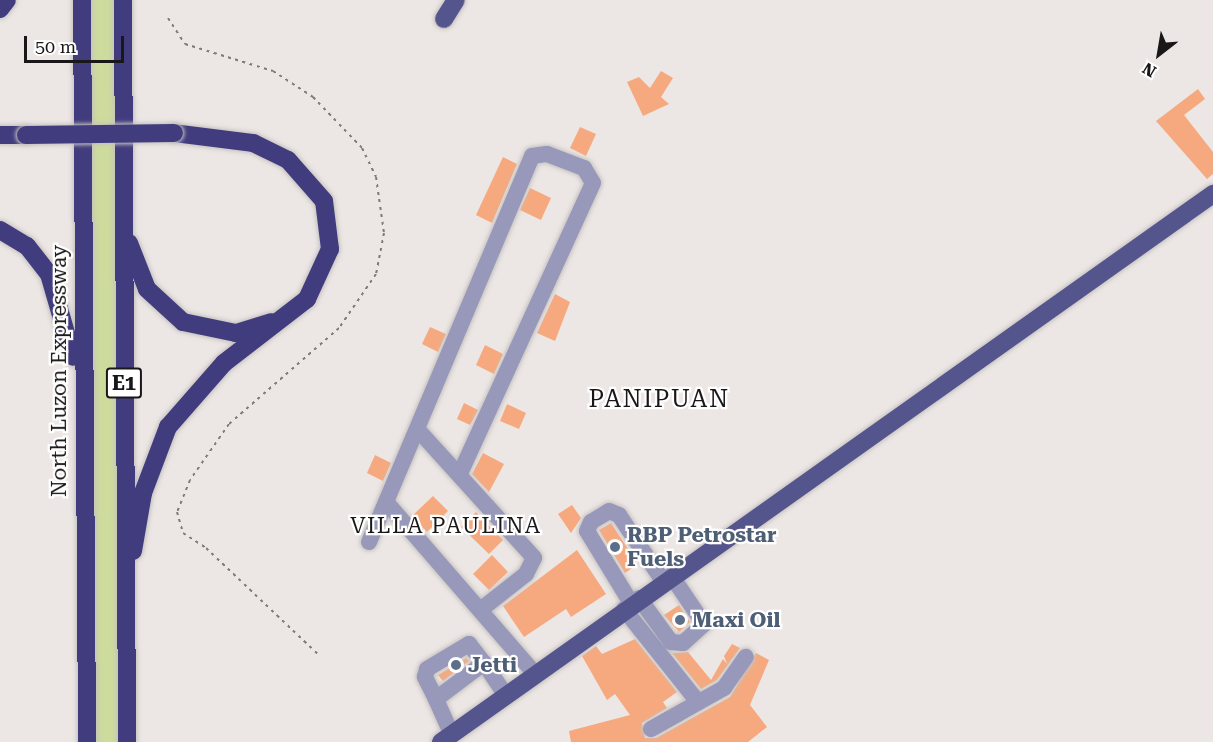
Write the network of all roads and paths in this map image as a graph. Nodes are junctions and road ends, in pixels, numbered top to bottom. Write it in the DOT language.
graph roads {
  1 [pos="7,0"];
  2 [pos="82,0"];
  3 [pos="123,0"];
  4 [pos="456,0"];
  5 [pos="0,9"];
  6 [pos="444,19"];
  7 [pos="0,135"];
  8 [pos="122,172"];
  9 [pos="1213,194"];
  10 [pos="0,230"];
  11 [pos="296,310"];
  12 [pos="81,408"];
  13 [pos="419,431"];
  14 [pos="460,474"];
  15 [pos="387,502"];
  16 [pos="369,542"];
  17 [pos="667,578"];
  18 [pos="125,594"];
  19 [pos="632,603"];
  20 [pos="483,608"];
  21 [pos="746,657"];
  22 [pos="484,663"];
  23 [pos="534,673"];
  24 [pos="505,694"];
  25 [pos="436,699"];
  26 [pos="698,702"];
  27 [pos="651,729"];
  28 [pos="446,737"];
  29 [pos="87,742"];
  30 [pos="127,742"];
  1 -- 5 [label="highway"];
  2 -- 12 [label="highway, North Luzon Expressway / E1"];
  3 -- 8 [label="highway, E1"];
  4 -- 6 [label="main road"];
  7 -- 11 [label="highway, bridge"];
  8 -- 11 [label="highway"];
  8 -- 18 [label="highway, E1"];
  9 -- 17 [label="main road"];
  10 -- 12 [label="highway"];
  11 -- 18 [label="highway"];
  12 -- 29 [label="highway, North Luzon Expressway / E1"];
  13 -- 14 [label="street"];
  13 -- 14 [label="street"];
  13 -- 15 [label="street"];
  14 -- 20 [label="street"];
  15 -- 16 [label="street"];
  15 -- 20 [label="street"];
  17 -- 19 [label="main road"];
  17 -- 19 [label="street"];
  17 -- 19 [label="street"];
  18 -- 30 [label="highway, E1"];
  19 -- 23 [label="main road"];
  19 -- 26 [label="street"];
  20 -- 23 [label="street"];
  21 -- 26 [label="street"];
  22 -- 24 [label="street"];
  22 -- 25 [label="street"];
  22 -- 25 [label="street"];
  23 -- 24 [label="main road"];
  24 -- 28 [label="main road"];
  25 -- 28 [label="street"];
  26 -- 27 [label="street"];
}
